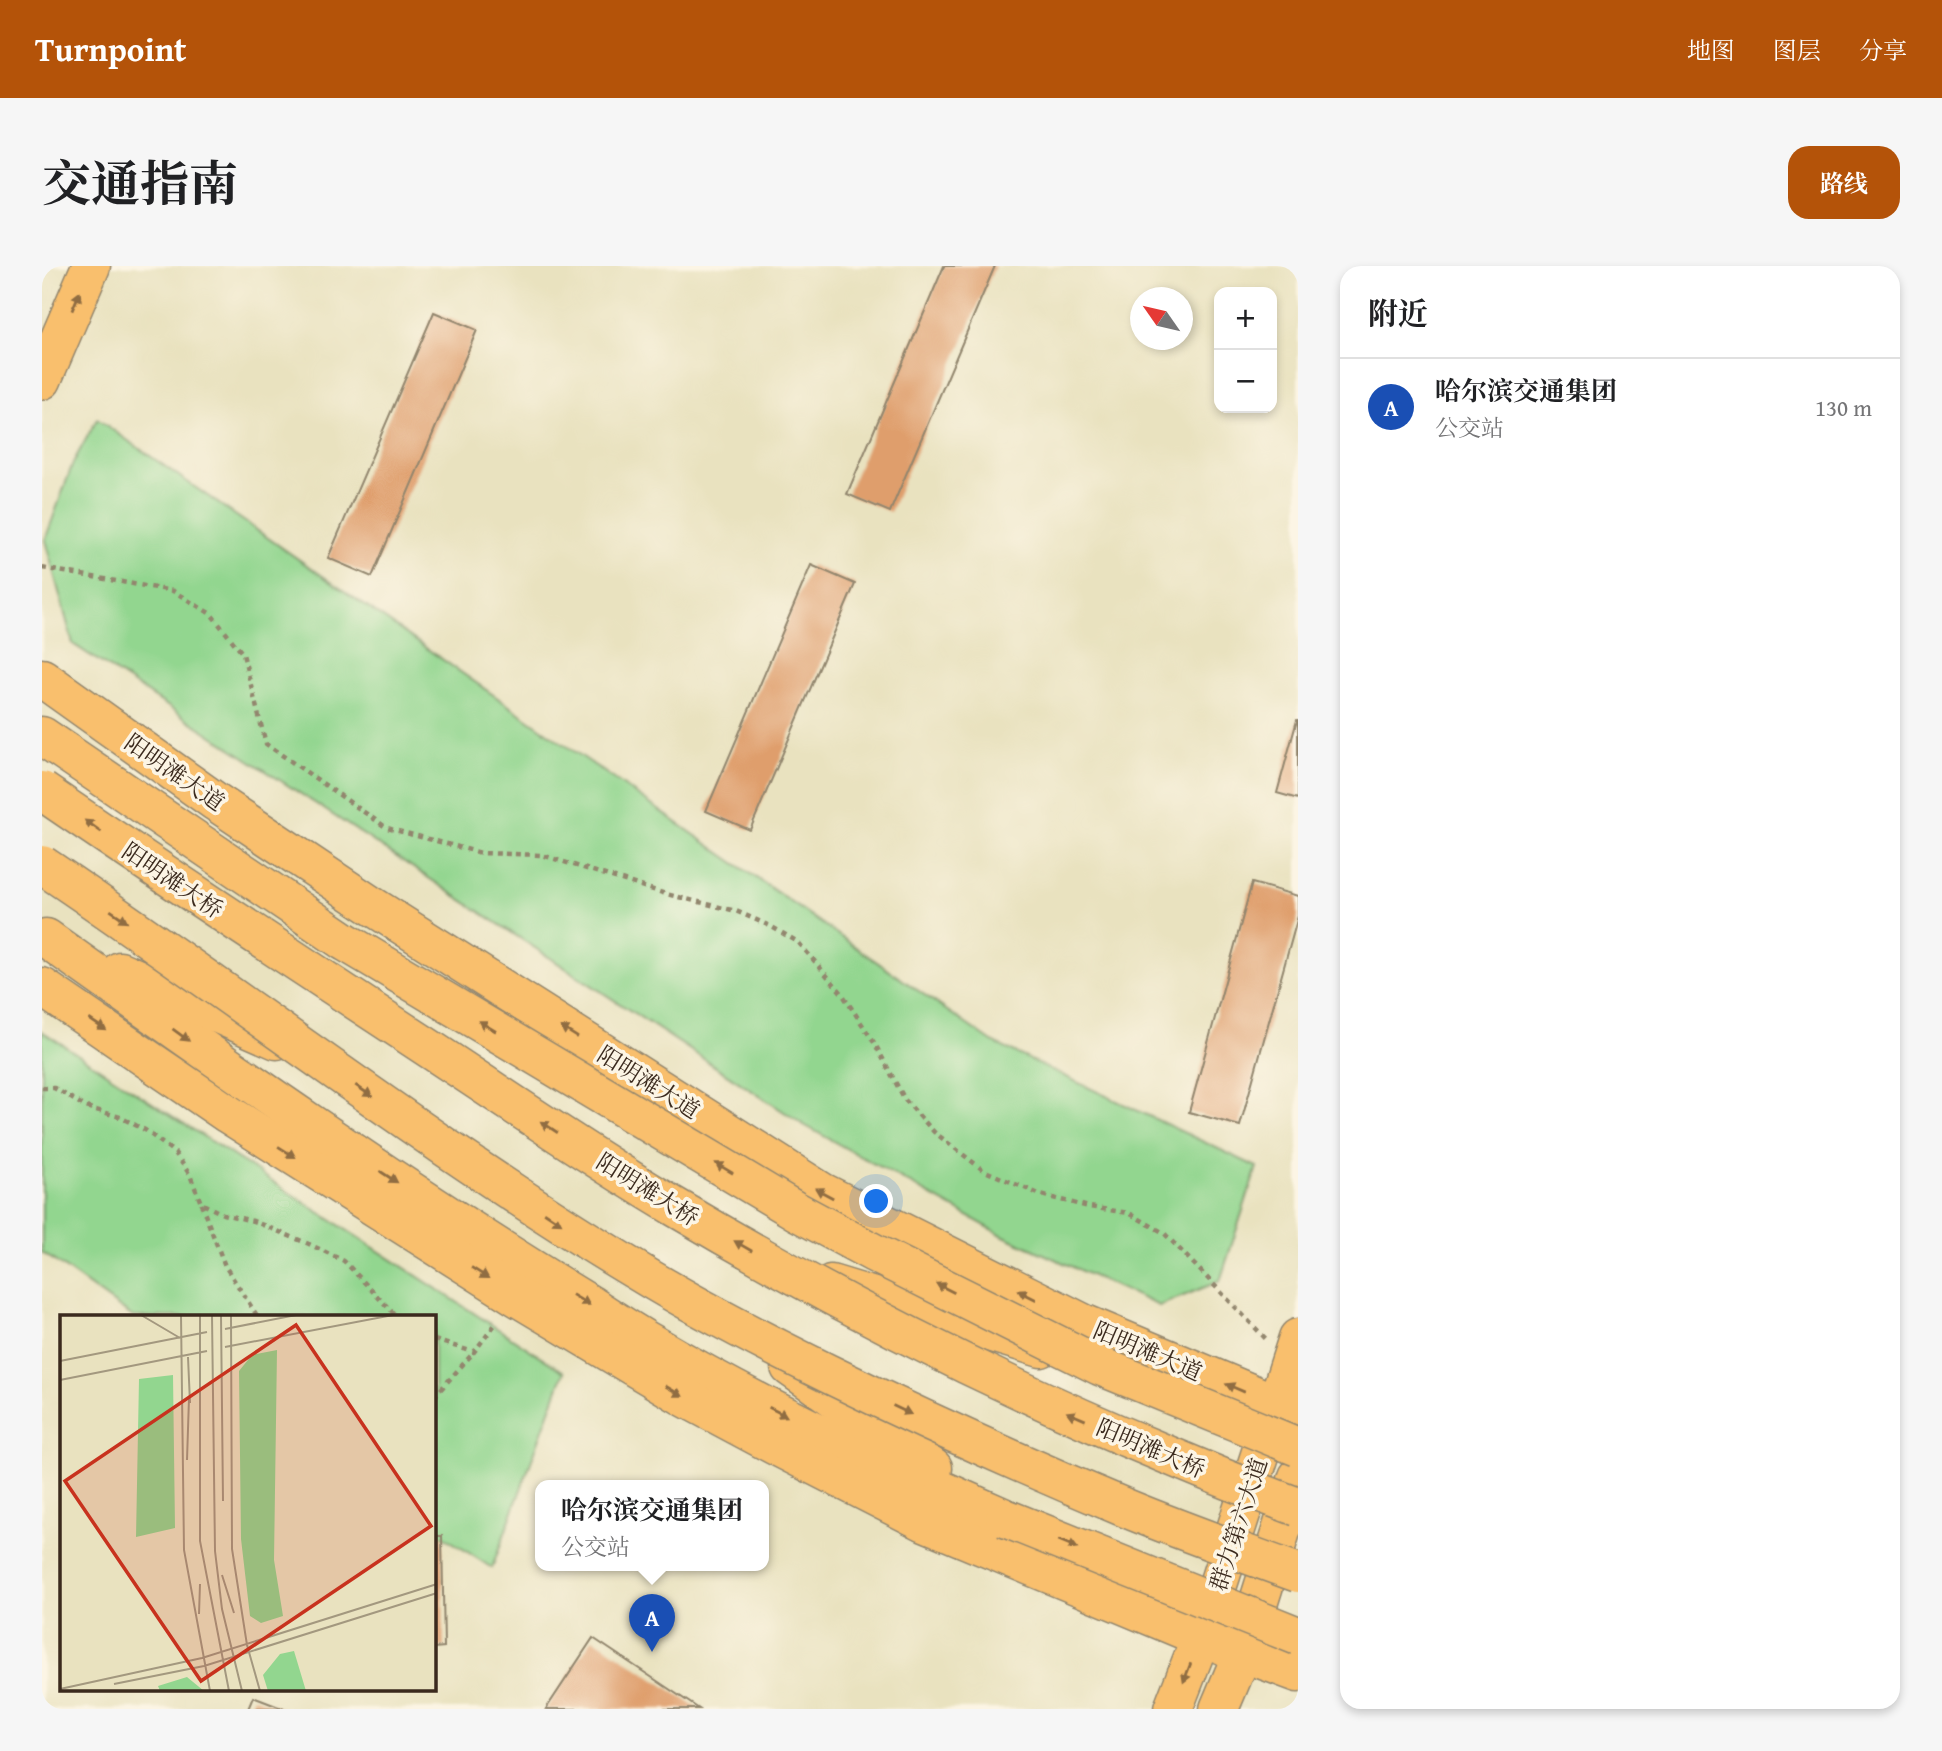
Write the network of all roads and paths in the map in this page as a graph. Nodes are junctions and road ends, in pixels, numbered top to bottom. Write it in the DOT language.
graph roads {
  1 [pos="91,266"];
  2 [pos="42,380"];
  3 [pos="42,568"];
  4 [pos="42,678"];
  5 [pos="42,736"];
  6 [pos="42,791"];
  7 [pos="194,838"];
  8 [pos="42,864"];
  9 [pos="44,937"];
  10 [pos="42,987"];
  11 [pos="344,993"];
  12 [pos="315,1057"];
  13 [pos="42,1088"];
  14 [pos="201,1203"];
  15 [pos="781,1269"];
  16 [pos="517,1297"];
  17 [pos="257,1315"];
  18 [pos="395,1315"];
  19 [pos="731,1326"];
  20 [pos="436,1341"];
  21 [pos="1294,1351"];
  22 [pos="474,1352"];
  23 [pos="1100,1366"];
  24 [pos="436,1395"];
  25 [pos="1288,1409"];
  26 [pos="1298,1447"];
  27 [pos="1298,1477"];
  28 [pos="1298,1507"];
  29 [pos="1005,1518"];
  30 [pos="1298,1573"];
  31 [pos="1298,1636"];
  32 [pos="1201,1637"];
  33 [pos="1243,1652"];
  34 [pos="1298,1673"];
  35 [pos="1173,1709"];
  36 [pos="1219,1709"];
  2 -- 1 [label="main road, one-way"];
  3 -- 21 [label="path"];
  25 -- 4 [label="main road, 阳明滩大道, one-way"];
  5 -- 7 [label="main road"];
  11 -- 6 [label="main road, 阳明滩大桥, one-way, bridge"];
  7 -- 11 [label="main road, bridge"];
  23 -- 7 [label="main road, one-way, bridge"];
  8 -- 12 [label="main road, one-way, bridge"];
  9 -- 12 [label="main road, bridge"];
  9 -- 29 [label="main road, one-way"];
  10 -- 16 [label="main road, one-way"];
  15 -- 11 [label="main road, 阳明滩大桥, one-way, bridge"];
  12 -- 19 [label="main road, one-way, bridge"];
  13 -- 14 [label="path"];
  14 -- 17 [label="path"];
  14 -- 18 [label="path"];
  15 -- 23 [label="main road, bridge"];
  28 -- 15 [label="main road, 阳明滩大桥, one-way, bridge"];
  16 -- 22 [label="path"];
  16 -- 32 [label="main road, one-way"];
  19 -- 29 [label="main road, bridge"];
  19 -- 30 [label="main road, one-way, bridge"];
  20 -- 22 [label="path"];
  21 -- 25 [label="main road, 群力第六大道"];
  22 -- 24 [label="path"];
  23 -- 26 [label="main road, bridge"];
  25 -- 32 [label="main road, 群力第六大道"];
  27 -- 33 [label="main road, 群力第六大道"];
  29 -- 31 [label="main road, one-way, bridge"];
  32 -- 33 [label="main road"];
  32 -- 35 [label="main road, 群力第六大道, one-way"];
  33 -- 34 [label="main road"];
  33 -- 36 [label="main road, 群力第六大道"];
}
